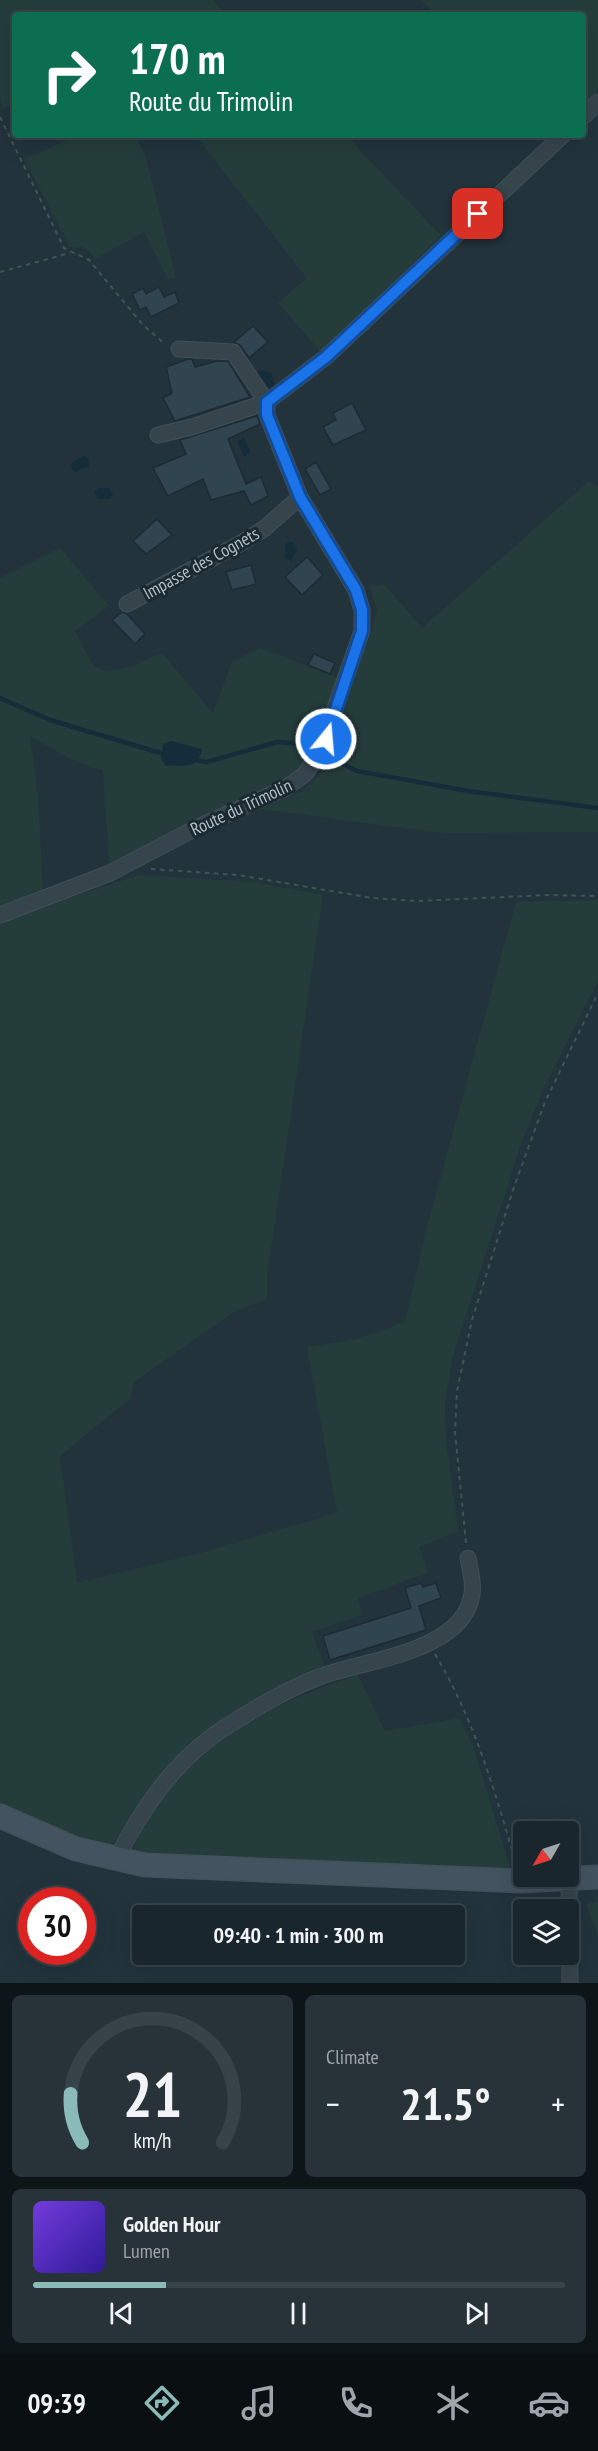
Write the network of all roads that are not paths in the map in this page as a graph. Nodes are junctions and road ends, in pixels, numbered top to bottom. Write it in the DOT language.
graph roads {
  1 [pos="598,102"];
  2 [pos="586,114"];
  3 [pos="560,138"];
  4 [pos="179,349"];
  5 [pos="267,402"];
  6 [pos="158,435"];
  7 [pos="300,497"];
  8 [pos="127,604"];
  9 [pos="0,915"];
  10 [pos="468,1558"];
  11 [pos="0,1816"];
  12 [pos="116,1860"];
  13 [pos="598,1877"];
  14 [pos="579,1878"];
  15 [pos="513,1881"];
  16 [pos="569,1887"];
  17 [pos="570,1983"];
  1 -- 2 [label="street"];
  3 -- 5 [label="street"];
  4 -- 5 [label="street"];
  5 -- 6 [label="street"];
  5 -- 7 [label="street, Route du Trimolin"];
  7 -- 8 [label="street, Impasse des Cognets"];
  7 -- 9 [label="street, Route du Trimolin"];
  10 -- 12 [label="street"];
  11 -- 12 [label="street"];
  12 -- 15 [label="street"];
  13 -- 14 [label="street"];
  16 -- 17 [label="street"];
}
